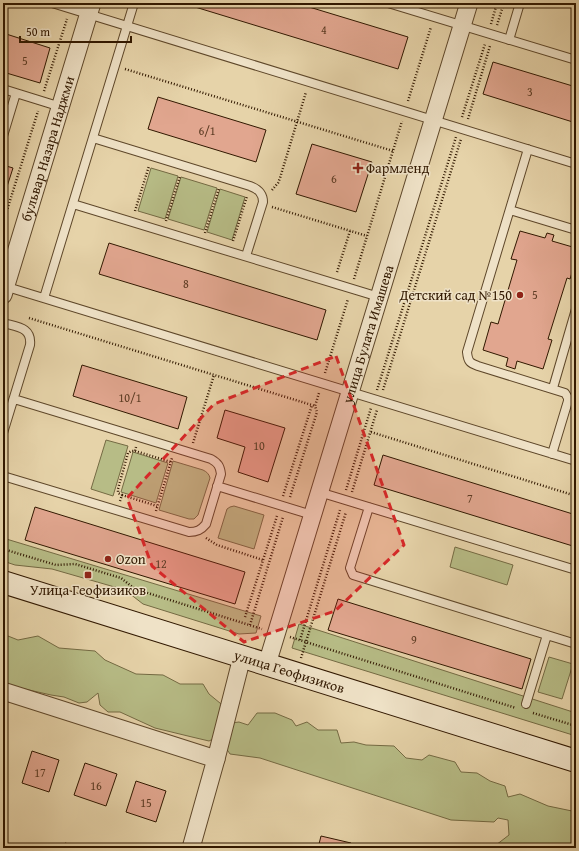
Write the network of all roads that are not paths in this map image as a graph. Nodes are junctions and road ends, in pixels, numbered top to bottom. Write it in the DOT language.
graph roads {
  1 [pos="52,3"];
  2 [pos="134,3"];
  3 [pos="388,3"];
  4 [pos="469,3"];
  5 [pos="520,3"];
  6 [pos="91,9"];
  7 [pos="462,25"];
  8 [pos="127,26"];
  9 [pos="509,40"];
  10 [pos="576,60"];
  11 [pos="3,89"];
  12 [pos="16,93"];
  13 [pos="61,106"];
  14 [pos="433,120"];
  15 [pos="3,136"];
  16 [pos="93,138"];
  17 [pos="528,149"];
  18 [pos="576,164"];
  19 [pos="73,204"];
  20 [pos="510,210"];
  21 [pos="576,230"];
  22 [pos="246,256"];
  23 [pos="4,289"];
  24 [pos="379,297"];
  25 [pos="44,298"];
  26 [pos="576,309"];
  27 [pos="3,323"];
  28 [pos="553,388"];
  29 [pos="350,392"];
  30 [pos="14,399"];
  31 [pos="3,434"];
  32 [pos="552,454"];
  33 [pos="576,461"];
  34 [pos="3,476"];
  35 [pos="217,486"];
  36 [pos="319,492"];
  37 [pos="369,507"];
  38 [pos="312,515"];
  39 [pos="576,570"];
  40 [pos="3,582"];
  41 [pos="547,635"];
  42 [pos="576,644"];
  43 [pos="242,657"];
  44 [pos="267,664"];
  45 [pos="3,691"];
  46 [pos="526,704"];
  47 [pos="216,759"];
  48 [pos="576,761"];
  49 [pos="191,848"];
  1 -- 6 [label="lane"];
  2 -- 8 [label="lane"];
  3 -- 7 [label="lane"];
  4 -- 7 [label="street, улица Булата Имашева"];
  5 -- 9 [label="lane"];
  6 -- 8 [label="lane"];
  6 -- 13 [label="street, бульвар Назара Наджми"];
  7 -- 9 [label="lane"];
  7 -- 14 [label="street, улица Булата Имашева"];
  8 -- 14 [label="lane"];
  8 -- 16 [label="lane"];
  9 -- 10 [label="lane"];
  11 -- 12 [label="lane"];
  12 -- 13 [label="lane"];
  12 -- 15 [label="lane"];
  13 -- 23 [label="street, бульвар Назара Наджми"];
  14 -- 17 [label="lane"];
  14 -- 24 [label="street, улица Булата Имашева"];
  16 -- 19 [label="lane"];
  16 -- 22 [label="lane"];
  17 -- 18 [label="lane"];
  17 -- 20 [label="lane"];
  19 -- 22 [label="lane"];
  19 -- 25 [label="lane"];
  20 -- 21 [label="lane"];
  20 -- 28 [label="lane"];
  22 -- 24 [label="lane"];
  23 -- 25 [label="lane"];
  24 -- 29 [label="street, улица Булата Имашева"];
  25 -- 29 [label="lane"];
  26 -- 28 [label="lane"];
  27 -- 30 [label="lane"];
  28 -- 32 [label="lane"];
  29 -- 32 [label="lane"];
  29 -- 36 [label="street, улица Булата Имашева"];
  30 -- 31 [label="lane"];
  30 -- 35 [label="lane"];
  32 -- 33 [label="lane"];
  34 -- 35 [label="lane"];
  35 -- 38 [label="lane"];
  36 -- 37 [label="lane"];
  36 -- 38 [label="street, улица Булата Имашева"];
  37 -- 39 [label="lane"];
  37 -- 41 [label="lane"];
  38 -- 44 [label="street, улица Булата Имашева"];
  40 -- 43 [label="street, улица Геофизиков"];
  41 -- 42 [label="lane"];
  41 -- 46 [label="lane"];
  43 -- 44 [label="street, улица Геофизиков"];
  43 -- 47 [label="street"];
  44 -- 48 [label="street, улица Геофизиков"];
  45 -- 47 [label="street"];
  47 -- 49 [label="street"];
}
